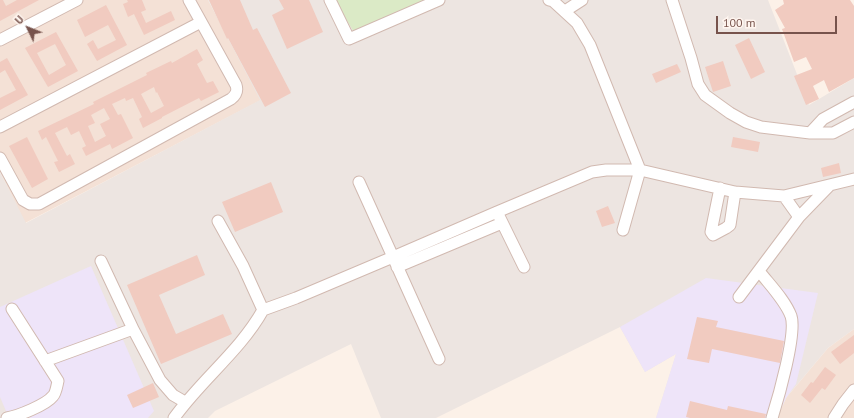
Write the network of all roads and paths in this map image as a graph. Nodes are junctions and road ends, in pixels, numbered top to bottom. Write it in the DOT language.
graph roads {
  1 [pos="77,0"];
  2 [pos="189,0"];
  3 [pos="330,0"];
  4 [pos="439,0"];
  5 [pos="549,0"];
  6 [pos="582,0"];
  7 [pos="672,0"];
  8 [pos="59,4"];
  9 [pos="565,11"];
  10 [pos="201,22"];
  11 [pos="0,40"];
  12 [pos="854,102"];
  13 [pos="854,122"];
  14 [pos="0,127"];
  15 [pos="810,133"];
  16 [pos="0,158"];
  17 [pos="640,170"];
  18 [pos="854,179"];
  19 [pos="359,182"];
  20 [pos="830,185"];
  21 [pos="720,188"];
  22 [pos="736,192"];
  23 [pos="784,196"];
  24 [pos="497,212"];
  25 [pos="799,217"];
  26 [pos="218,221"];
  27 [pos="502,223"];
  28 [pos="622,230"];
  29 [pos="101,261"];
  30 [pos="395,262"];
  31 [pos="524,267"];
  32 [pos="759,271"];
  33 [pos="739,298"];
  34 [pos="12,309"];
  35 [pos="263,310"];
  36 [pos="133,329"];
  37 [pos="439,359"];
  38 [pos="45,361"];
  39 [pos="854,390"];
  40 [pos="185,402"];
  41 [pos="7,418"];
  42 [pos="174,418"];
  43 [pos="772,418"];
  44 [pos="834,418"];
  1 -- 8 [label="street"];
  2 -- 10 [label="street"];
  3 -- 4 [label="street"];
  5 -- 9 [label="street"];
  6 -- 9 [label="street"];
  7 -- 15 [label="street"];
  8 -- 11 [label="street"];
  9 -- 17 [label="street"];
  10 -- 14 [label="street"];
  10 -- 16 [label="street"];
  12 -- 15 [label="street"];
  13 -- 15 [label="street"];
  17 -- 21 [label="street"];
  17 -- 24 [label="street"];
  17 -- 28 [label="street"];
  18 -- 20 [label="street"];
  19 -- 30 [label="street"];
  20 -- 23 [label="street"];
  20 -- 25 [label="street"];
  21 -- 22 [label="street"];
  21 -- 22 [label="street"];
  22 -- 23 [label="street"];
  23 -- 25 [label="street"];
  24 -- 27 [label="street"];
  24 -- 30 [label="street"];
  25 -- 32 [label="street"];
  26 -- 35 [label="street"];
  27 -- 30 [label="street"];
  27 -- 31 [label="street"];
  29 -- 36 [label="street"];
  30 -- 35 [label="street"];
  30 -- 37 [label="street"];
  32 -- 33 [label="street"];
  32 -- 43 [label="street"];
  34 -- 38 [label="street"];
  35 -- 40 [label="street"];
  36 -- 38 [label="street"];
  36 -- 40 [label="street"];
  38 -- 41 [label="street"];
  39 -- 44 [label="street"];
  40 -- 42 [label="street"];
}
